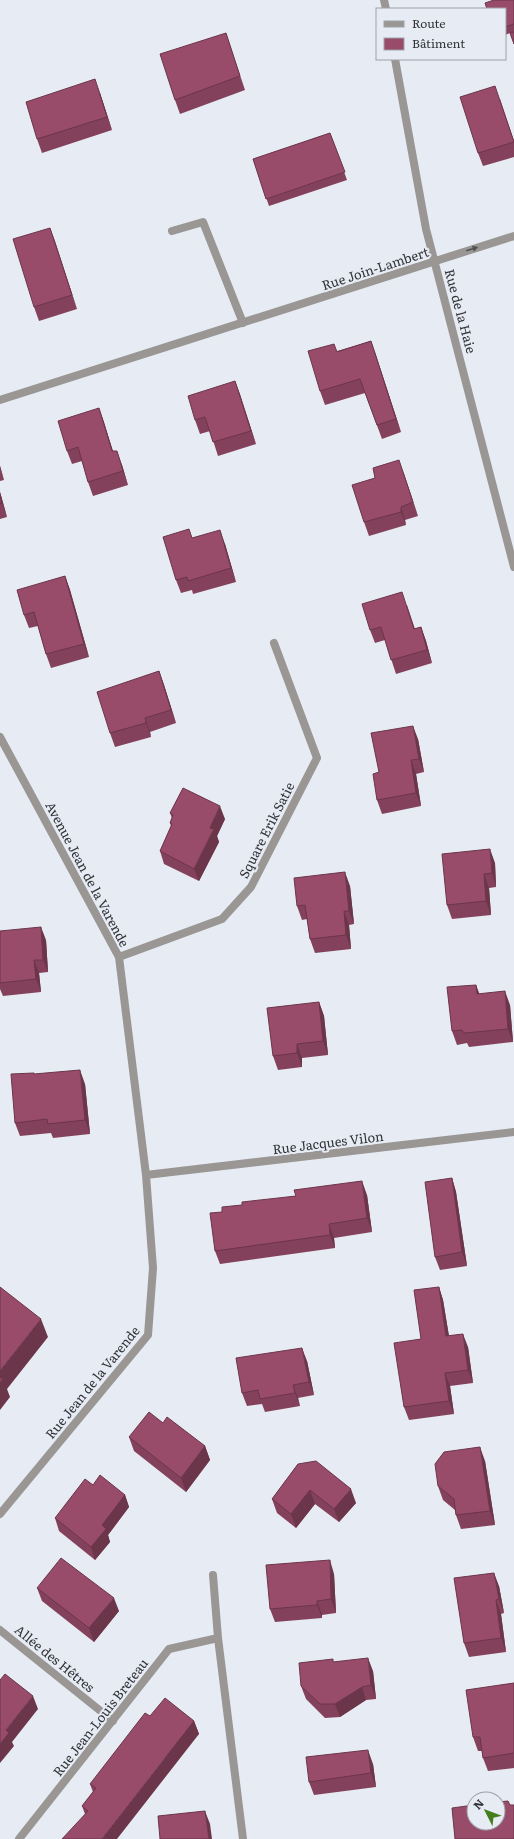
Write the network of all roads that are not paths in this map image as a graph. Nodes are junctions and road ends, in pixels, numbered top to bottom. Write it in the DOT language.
graph roads {
  1 [pos="395,60"];
  2 [pos="172,231"];
  3 [pos="514,236"];
  4 [pos="435,261"];
  5 [pos="243,323"];
  6 [pos="0,400"];
  7 [pos="514,567"];
  8 [pos="274,643"];
  9 [pos="0,737"];
  10 [pos="119,956"];
  11 [pos="514,1132"];
  12 [pos="146,1175"];
  13 [pos="0,1514"];
  14 [pos="213,1575"];
  15 [pos="0,1630"];
  16 [pos="218,1638"];
  17 [pos="113,1720"];
  18 [pos="19,1839"];
  19 [pos="242,1839"];
  1 -- 4 [label="street, Rue de la Haie"];
  2 -- 5 [label="street"];
  4 -- 3 [label="street, Rue Join-Lambert, one-way"];
  4 -- 5 [label="street, Rue Join-Lambert"];
  4 -- 7 [label="street, Rue de la Haie"];
  5 -- 6 [label="street, Rue Join-Lambert"];
  8 -- 10 [label="street, Square Erik Satie"];
  9 -- 10 [label="street, Avenue Jean de la Varende"];
  10 -- 12 [label="street, Avenue Jean de la Varende"];
  11 -- 12 [label="street, Rue Jacques Vilon"];
  12 -- 13 [label="street, Rue Jean de la Varende"];
  14 -- 16 [label="street"];
  15 -- 17 [label="street, Allée des Hêtres"];
  16 -- 17 [label="street, Rue Jean-Louis Breteau"];
  16 -- 19 [label="street"];
  17 -- 18 [label="street, Rue Jean-Louis Breteau"];
}
